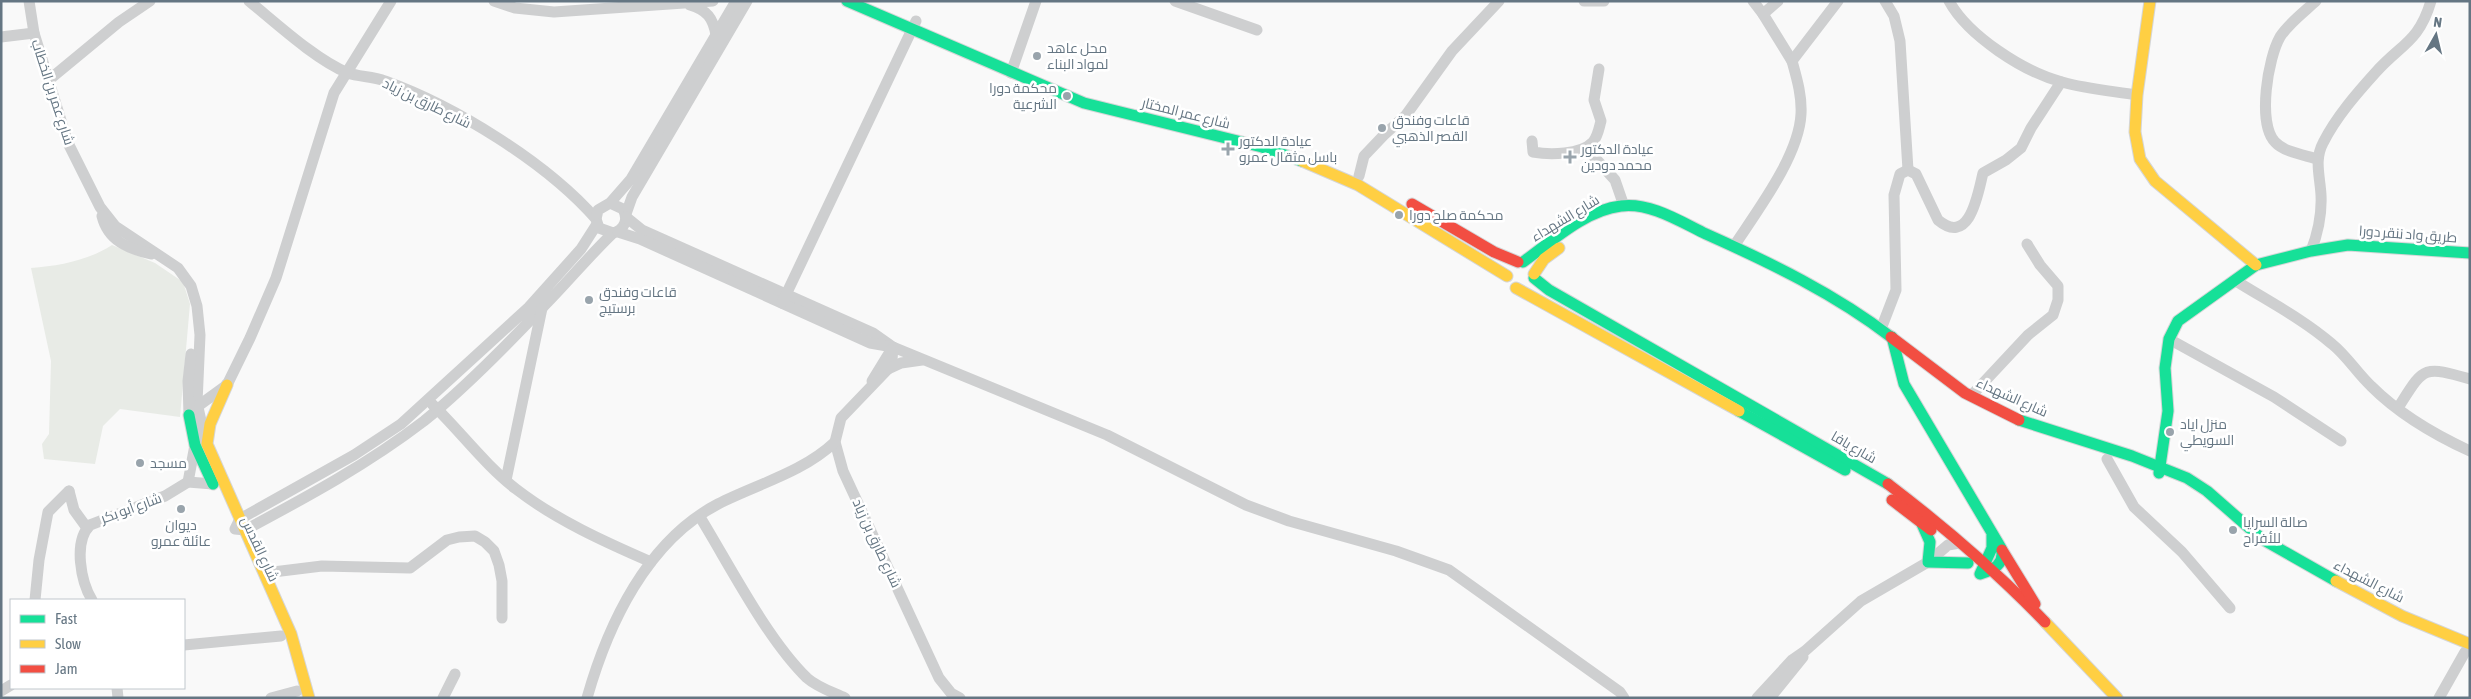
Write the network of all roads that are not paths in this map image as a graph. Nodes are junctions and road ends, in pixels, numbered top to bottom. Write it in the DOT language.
graph roads {
  1 [pos="29,1"];
  2 [pos="150,1"];
  3 [pos="249,1"];
  4 [pos="390,1"];
  5 [pos="494,1"];
  6 [pos="712,1"];
  7 [pos="736,1"];
  8 [pos="747,1"];
  9 [pos="847,1"];
  10 [pos="870,1"];
  11 [pos="1036,1"];
  12 [pos="1175,1"];
  13 [pos="1499,1"];
  14 [pos="1584,1"];
  15 [pos="1604,1"];
  16 [pos="1753,1"];
  17 [pos="1778,1"];
  18 [pos="1838,1"];
  19 [pos="1885,1"];
  20 [pos="1949,1"];
  21 [pos="2150,1"];
  22 [pos="2316,1"];
  23 [pos="2431,1"];
  24 [pos="688,4"];
  25 [pos="1763,14"];
  26 [pos="914,26"];
  27 [pos="1257,30"];
  28 [pos="34,33"];
  29 [pos="716,35"];
  30 [pos="1,37"];
  31 [pos="1792,61"];
  32 [pos="1013,69"];
  33 [pos="1599,69"];
  34 [pos="348,73"];
  35 [pos="50,79"];
  36 [pos="2061,82"];
  37 [pos="2137,95"];
  38 [pos="1532,141"];
  39 [pos="1586,148"];
  40 [pos="2317,160"];
  41 [pos="1908,170"];
  42 [pos="1358,176"];
  43 [pos="576,197"];
  44 [pos="608,204"];
  45 [pos="1624,206"];
  46 [pos="626,216"];
  47 [pos="596,221"];
  48 [pos="615,232"];
  49 [pos="2027,244"];
  50 [pos="1734,246"];
  51 [pos="2311,251"];
  52 [pos="2470,253"];
  53 [pos="1521,262"];
  54 [pos="2256,265"];
  55 [pos="1507,276"];
  56 [pos="1534,276"];
  57 [pos="2236,281"];
  58 [pos="1516,288"];
  59 [pos="784,299"];
  60 [pos="197,306"];
  61 [pos="542,308"];
  62 [pos="1881,329"];
  63 [pos="1892,337"];
  64 [pos="2169,339"];
  65 [pos="870,342"];
  66 [pos="893,347"];
  67 [pos="1895,350"];
  68 [pos="923,360"];
  69 [pos="884,367"];
  70 [pos="2470,379"];
  71 [pos="227,386"];
  72 [pos="1971,396"];
  73 [pos="428,400"];
  74 [pos="197,406"];
  75 [pos="2398,408"];
  76 [pos="437,409"];
  77 [pos="189,415"];
  78 [pos="2341,441"];
  79 [pos="835,442"];
  80 [pos="201,444"];
  81 [pos="2470,451"];
  82 [pos="2108,459"];
  83 [pos="2162,470"];
  84 [pos="506,480"];
  85 [pos="188,482"];
  86 [pos="213,484"];
  87 [pos="700,517"];
  88 [pos="1922,523"];
  89 [pos="240,526"];
  90 [pos="87,528"];
  91 [pos="1992,535"];
  92 [pos="1954,544"];
  93 [pos="2002,550"];
  94 [pos="652,562"];
  95 [pos="1928,562"];
  96 [pos="1968,563"];
  97 [pos="1984,569"];
  98 [pos="265,573"];
  99 [pos="35,599"];
  100 [pos="92,599"];
  101 [pos="2230,608"];
  102 [pos="502,618"];
  103 [pos="2049,627"];
  104 [pos="281,636"];
  105 [pos="185,644"];
  106 [pos="2468,650"];
  107 [pos="1805,651"];
  108 [pos="456,674"];
  109 [pos="297,694"];
  110 [pos="1622,695"];
  111 [pos="952,696"];
  112 [pos="271,698"];
  113 [pos="309,698"];
  114 [pos="443,698"];
  115 [pos="587,698"];
  116 [pos="845,698"];
  117 [pos="1635,698"];
  118 [pos="1758,698"];
  119 [pos="1770,698"];
  120 [pos="2103,698"];
  121 [pos="2117,698"];
  122 [pos="2439,698"];
  1 -- 28 [label="street, شارع عمر بن الخطاب"];
  2 -- 35 [label="street"];
  3 -- 34 [label="street, شارع طارق بن زياد"];
  4 -- 34 [label="street"];
  5 -- 24 [label="street"];
  6 -- 24 [label="street"];
  7 -- 29 [label="street"];
  8 -- 46 [label="street"];
  9 -- 26 [label="street, شارع عمر المختار"];
  10 -- 26 [label="street, شارع عمر المختار"];
  11 -- 32 [label="street"];
  12 -- 27 [label="street"];
  13 -- 42 [label="street"];
  14 -- 15 [label="street"];
  16 -- 25 [label="street"];
  17 -- 25 [label="street"];
  18 -- 31 [label="street"];
  19 -- 41 [label="street"];
  20 -- 36 [label="street"];
  21 -- 37 [label="street"];
  22 -- 40 [label="street"];
  23 -- 40 [label="street"];
  24 -- 29 [label="street"];
  25 -- 31 [label="street"];
  26 -- 32 [label="street, شارع عمر المختار"];
  26 -- 59 [label="street"];
  28 -- 30 [label="street"];
  28 -- 35 [label="street, شارع عمر بن الخطاب"];
  29 -- 44 [label="street"];
  31 -- 50 [label="street"];
  32 -- 42 [label="street, شارع عمر المختار"];
  32 -- 55 [label="street, شارع عمر المختار"];
  33 -- 39 [label="street"];
  34 -- 43 [label="street, شارع طارق بن زياد"];
  34 -- 71 [label="street"];
  35 -- 60 [label="street, شارع عمر بن الخطاب"];
  36 -- 37 [label="street"];
  36 -- 41 [label="street"];
  37 -- 54 [label="street"];
  38 -- 39 [label="street"];
  39 -- 45 [label="street"];
  40 -- 51 [label="street"];
  41 -- 62 [label="street"];
  42 -- 53 [label="street, شارع عمر المختار"];
  43 -- 44 [label="street"];
  43 -- 47 [label="street"];
  44 -- 46 [label="street"];
  44 -- 47 [label="street"];
  45 -- 50 [label="street, شارع الشهداء"];
  45 -- 53 [label="street, شارع الشهداء"];
  46 -- 48 [label="street"];
  46 -- 59 [label="street"];
  47 -- 48 [label="street"];
  47 -- 73 [label="street"];
  48 -- 59 [label="street"];
  48 -- 61 [label="street"];
  49 -- 72 [label="street"];
  50 -- 62 [label="street, شارع الشهداء"];
  51 -- 52 [label="street, طريق واد ننقر دورا"];
  51 -- 54 [label="street, طريق واد ننقر دورا"];
  53 -- 55 [label="street"];
  53 -- 56 [label="street"];
  54 -- 57 [label="street"];
  55 -- 58 [label="street"];
  56 -- 58 [label="street"];
  56 -- 67 [label="street, شارع الشهداء"];
  56 -- 92 [label="street, شارع يافا"];
  57 -- 64 [label="street"];
  57 -- 75 [label="street"];
  58 -- 88 [label="street, شارع يافا"];
  59 -- 65 [label="street"];
  59 -- 66 [label="street"];
  60 -- 74 [label="street"];
  60 -- 77 [label="street"];
  61 -- 76 [label="street"];
  61 -- 84 [label="street"];
  62 -- 63 [label="street, شارع الشهداء"];
  63 -- 67 [label="street"];
  63 -- 72 [label="street, شارع الشهداء"];
  64 -- 78 [label="street"];
  64 -- 83 [label="street"];
  65 -- 66 [label="street"];
  65 -- 69 [label="street"];
  66 -- 68 [label="street"];
  66 -- 69 [label="street"];
  67 -- 82 [label="street, شارع الشهداء"];
  67 -- 91 [label="street"];
  68 -- 69 [label="street"];
  68 -- 110 [label="street"];
  69 -- 79 [label="street"];
  70 -- 75 [label="street"];
  71 -- 74 [label="street"];
  71 -- 80 [label="street"];
  72 -- 83 [label="street, شارع الشهداء"];
  73 -- 76 [label="street"];
  73 -- 89 [label="street"];
  74 -- 77 [label="street"];
  74 -- 80 [label="street"];
  75 -- 81 [label="street"];
  76 -- 84 [label="street"];
  76 -- 89 [label="street"];
  77 -- 80 [label="street, شارع القدس"];
  79 -- 87 [label="street"];
  79 -- 111 [label="street, شارع طارق بن زياد"];
  80 -- 85 [label="street"];
  80 -- 86 [label="street, شارع القدس"];
  80 -- 89 [label="street, شارع القدس"];
  82 -- 83 [label="street, شارع الشهداء"];
  82 -- 101 [label="street"];
  83 -- 106 [label="street, شارع الشهداء"];
  84 -- 94 [label="street"];
  85 -- 86 [label="street"];
  85 -- 90 [label="street, شارع أبو بكر"];
  86 -- 89 [label="street, شارع القدس"];
  87 -- 94 [label="street"];
  87 -- 116 [label="street"];
  88 -- 92 [label="street, شارع يافا"];
  88 -- 95 [label="street"];
  89 -- 98 [label="street, شارع القدس"];
  89 -- 104 [label="street, شارع القدس"];
  90 -- 99 [label="street"];
  90 -- 100 [label="street, شارع أبو بكر"];
  91 -- 93 [label="street"];
  91 -- 97 [label="street"];
  92 -- 95 [label="street"];
  92 -- 96 [label="street, شارع يافا"];
  92 -- 97 [label="street, شارع يافا"];
  93 -- 97 [label="street"];
  93 -- 103 [label="street"];
  94 -- 115 [label="street"];
  95 -- 96 [label="street"];
  95 -- 107 [label="street"];
  96 -- 97 [label="street, شارع يافا"];
  97 -- 103 [label="street, شارع يافا"];
  97 -- 120 [label="street, شارع يافا"];
  98 -- 102 [label="street"];
  98 -- 113 [label="street, شارع القدس"];
  103 -- 121 [label="street, شارع يافا"];
  104 -- 105 [label="street"];
  104 -- 109 [label="street, شارع القدس"];
  106 -- 122 [label="street"];
  107 -- 118 [label="street"];
  107 -- 119 [label="street"];
  108 -- 114 [label="street"];
  109 -- 112 [label="street"];
  110 -- 117 [label="street"];
}
